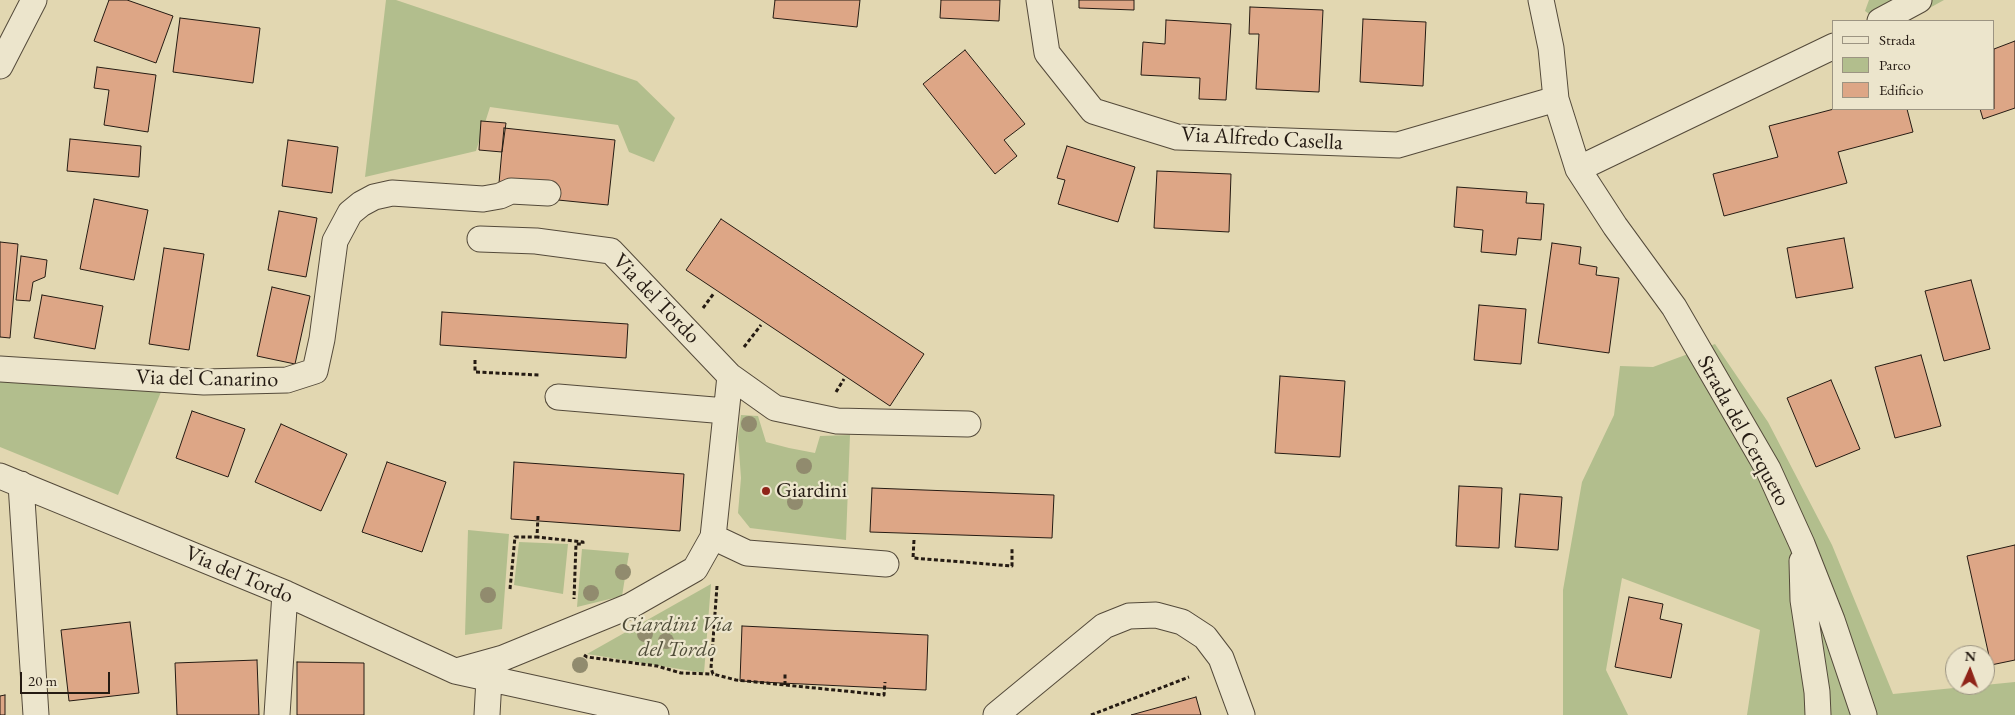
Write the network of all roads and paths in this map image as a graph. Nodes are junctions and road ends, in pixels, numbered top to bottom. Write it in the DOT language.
graph roads {
  1 [pos="34,0"];
  2 [pos="1039,0"];
  3 [pos="1541,0"];
  4 [pos="1919,0"];
  5 [pos="1882,20"];
  6 [pos="1832,47"];
  7 [pos="0,66"];
  8 [pos="1556,99"];
  9 [pos="1578,169"];
  10 [pos="548,193"];
  11 [pos="480,240"];
  12 [pos="714,293"];
  13 [pos="700,313"];
  14 [pos="761,325"];
  15 [pos="744,347"];
  16 [pos="476,360"];
  17 [pos="0,369"];
  18 [pos="544,375"];
  19 [pos="730,376"];
  20 [pos="844,379"];
  21 [pos="835,394"];
  22 [pos="558,397"];
  23 [pos="726,411"];
  24 [pos="968,424"];
  25 [pos="10,480"];
  26 [pos="538,516"];
  27 [pos="537,537"];
  28 [pos="712,537"];
  29 [pos="914,540"];
  30 [pos="1802,544"];
  31 [pos="1012,548"];
  32 [pos="886,564"];
  33 [pos="718,578"];
  34 [pos="510,589"];
  35 [pos="285,593"];
  36 [pos="574,629"];
  37 [pos="582,653"];
  38 [pos="455,671"];
  39 [pos="785,673"];
  40 [pos="713,674"];
  41 [pos="1189,677"];
  42 [pos="489,679"];
  43 [pos="885,682"];
  44 [pos="784,685"];
  45 [pos="36,715"];
  46 [pos="277,715"];
  47 [pos="487,715"];
  48 [pos="656,715"];
  49 [pos="996,715"];
  50 [pos="1091,715"];
  51 [pos="1242,715"];
  52 [pos="1818,715"];
  53 [pos="1864,715"];
  1 -- 7 [label="street"];
  2 -- 8 [label="street, Via Alfredo Casella"];
  3 -- 8 [label="street, Strada del Cerqueto"];
  4 -- 5 [label="street"];
  6 -- 9 [label="street"];
  8 -- 9 [label="street, Strada del Cerqueto"];
  9 -- 30 [label="street, Strada del Cerqueto"];
  10 -- 17 [label="street, Via del Canarino"];
  11 -- 19 [label="street, Via del Tordo"];
  12 -- 13 [label="path"];
  14 -- 15 [label="path"];
  16 -- 18 [label="path"];
  19 -- 23 [label="street"];
  19 -- 24 [label="street, Via del Tordo"];
  20 -- 21 [label="path"];
  22 -- 23 [label="street"];
  23 -- 28 [label="street"];
  25 -- 35 [label="street, Via del Tordo"];
  25 -- 45 [label="street, Via del Tordo"];
  26 -- 27 [label="path"];
  27 -- 34 [label="path"];
  27 -- 36 [label="path"];
  28 -- 32 [label="street"];
  28 -- 36 [label="street"];
  29 -- 31 [label="path"];
  30 -- 52 [label="street"];
  30 -- 53 [label="street, Strada del Cerqueto"];
  33 -- 40 [label="path"];
  35 -- 38 [label="street, Via del Tordo"];
  35 -- 46 [label="street"];
  36 -- 38 [label="street"];
  37 -- 40 [label="path"];
  38 -- 42 [label="street, Via del Tordo"];
  39 -- 44 [label="path"];
  40 -- 44 [label="path"];
  41 -- 50 [label="path"];
  42 -- 47 [label="street"];
  42 -- 48 [label="street, Via del Tordo"];
  43 -- 44 [label="path"];
  49 -- 51 [label="street"];
}
